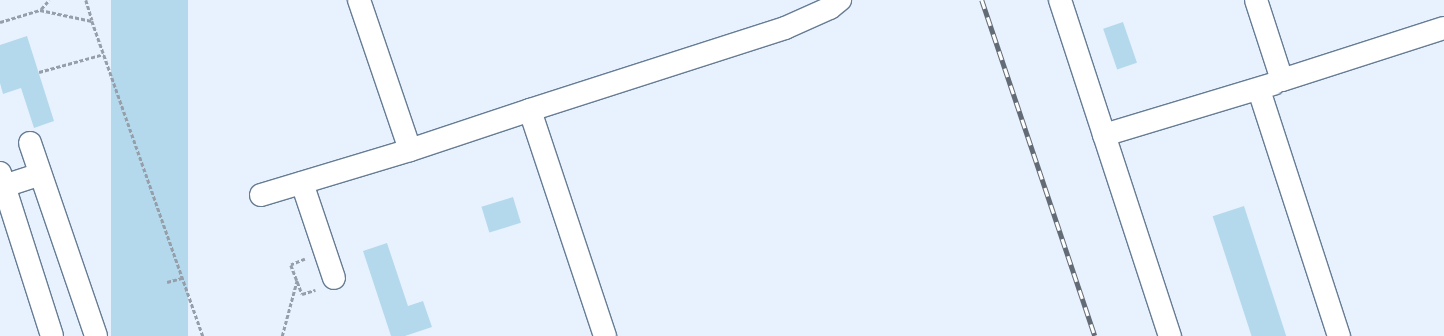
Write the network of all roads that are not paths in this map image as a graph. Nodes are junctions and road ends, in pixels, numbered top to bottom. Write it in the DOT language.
graph roads {
  1 [pos="359,0"];
  2 [pos="840,0"];
  3 [pos="1060,0"];
  4 [pos="1256,0"];
  5 [pos="1444,28"];
  6 [pos="1282,80"];
  7 [pos="1259,90"];
  8 [pos="530,110"];
  9 [pos="1104,135"];
  10 [pos="30,143"];
  11 [pos="410,150"];
  12 [pos="40,174"];
  13 [pos="2,180"];
  14 [pos="302,183"];
  15 [pos="261,195"];
  16 [pos="329,283"];
  17 [pos="52,336"];
  18 [pos="96,336"];
  19 [pos="605,336"];
  20 [pos="1170,336"];
  21 [pos="1339,336"];
  1 -- 11 [label="lane"];
  2 -- 8 [label="lane"];
  3 -- 9 [label="lane"];
  4 -- 6 [label="lane"];
  5 -- 6 [label="lane"];
  6 -- 7 [label="lane"];
  7 -- 9 [label="lane"];
  7 -- 21 [label="lane"];
  8 -- 11 [label="lane"];
  8 -- 19 [label="lane"];
  9 -- 20 [label="lane"];
  10 -- 12 [label="lane"];
  11 -- 14 [label="lane"];
  12 -- 13 [label="lane"];
  12 -- 18 [label="lane"];
  13 -- 17 [label="lane"];
  14 -- 15 [label="lane"];
  14 -- 16 [label="lane"];
}
